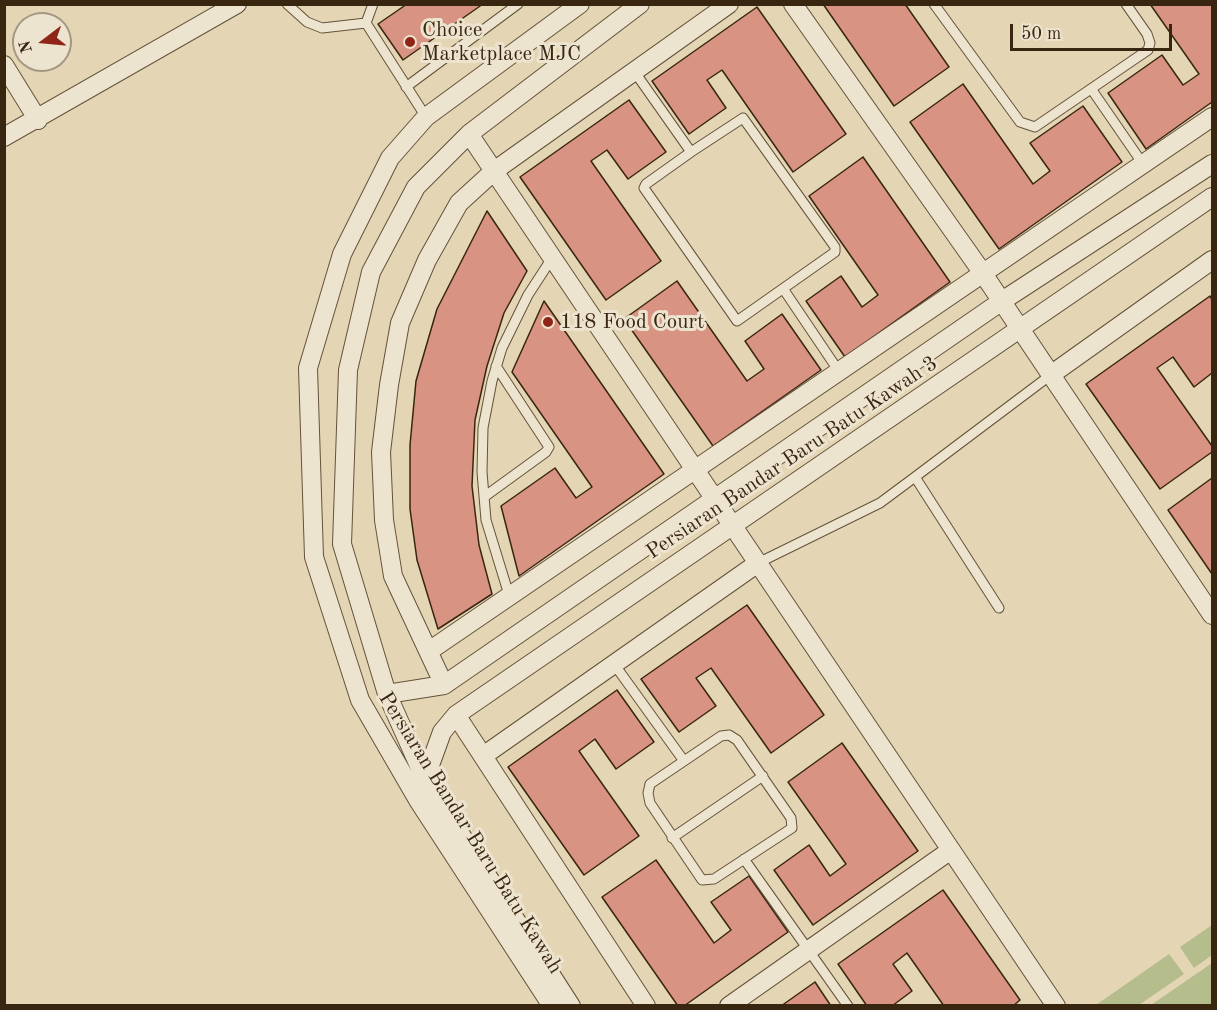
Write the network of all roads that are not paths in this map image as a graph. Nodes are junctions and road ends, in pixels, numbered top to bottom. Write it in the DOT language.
graph roads {
  1 [pos="237,4"];
  2 [pos="287,4"];
  3 [pos="373,4"];
  4 [pos="518,4"];
  5 [pos="640,4"];
  6 [pos="729,4"];
  7 [pos="793,4"];
  8 [pos="934,4"];
  9 [pos="1126,4"];
  10 [pos="580,5"];
  11 [pos="366,23"];
  12 [pos="4,65"];
  13 [pos="634,71"];
  14 [pos="406,87"];
  15 [pos="1092,90"];
  16 [pos="426,117"];
  17 [pos="1212,117"];
  18 [pos="38,120"];
  19 [pos="469,134"];
  20 [pos="4,137"];
  21 [pos="691,152"];
  22 [pos="1143,164"];
  23 [pos="1212,164"];
  24 [pos="494,171"];
  25 [pos="1212,197"];
  26 [pos="552,258"];
  27 [pos="1208,266"];
  28 [pos="982,272"];
  29 [pos="784,290"];
  30 [pos="1002,301"];
  31 [pos="1021,329"];
  32 [pos="496,366"];
  33 [pos="838,370"];
  34 [pos="1052,374"];
  35 [pos="694,468"];
  36 [pos="915,477"];
  37 [pos="484,497"];
  38 [pos="714,498"];
  39 [pos="732,525"];
  40 [pos="758,563"];
  41 [pos="509,595"];
  42 [pos="999,608"];
  43 [pos="1212,615"];
  44 [pos="429,651"];
  45 [pos="614,664"];
  46 [pos="444,685"];
  47 [pos="387,694"];
  48 [pos="456,715"];
  49 [pos="483,756"];
  50 [pos="684,761"];
  51 [pos="763,776"];
  52 [pos="425,779"];
  53 [pos="672,838"];
  54 [pos="951,850"];
  55 [pos="744,859"];
  56 [pos="809,950"];
  57 [pos="552,1005"];
  58 [pos="572,1005"];
  59 [pos="646,1005"];
  60 [pos="729,1005"];
  61 [pos="848,1005"];
  62 [pos="1056,1005"];
  1 -- 18 [label="street"];
  2 -- 11 [label="lane"];
  3 -- 11 [label="lane"];
  4 -- 14 [label="lane"];
  5 -- 19 [label="street, Persiaran Bandar Baru Batu Kawah"];
  6 -- 13 [label="street"];
  7 -- 28 [label="street"];
  8 -- 15 [label="lane"];
  9 -- 15 [label="lane"];
  10 -- 16 [label="street, Persiaran Bandar Baru Batu Kawah"];
  11 -- 14 [label="lane"];
  12 -- 18 [label="street"];
  13 -- 21 [label="lane"];
  13 -- 24 [label="street"];
  14 -- 16 [label="lane"];
  15 -- 22 [label="lane"];
  16 -- 57 [label="street, Persiaran Bandar Baru Batu Kawah"];
  17 -- 22 [label="street"];
  18 -- 20 [label="street"];
  19 -- 24 [label="street"];
  19 -- 47 [label="street, Persiaran Bandar Baru Batu Kawah"];
  21 -- 29 [label="lane"];
  21 -- 29 [label="lane"];
  22 -- 28 [label="street"];
  23 -- 30 [label="street, Persiaran Bandar Baru Batu Kawah 3"];
  24 -- 26 [label="street"];
  24 -- 44 [label="street"];
  25 -- 31 [label="street, Persiaran Bandar Baru Batu Kawah 3"];
  26 -- 32 [label="lane"];
  26 -- 35 [label="street"];
  27 -- 34 [label="street"];
  28 -- 30 [label="street"];
  28 -- 33 [label="street"];
  29 -- 33 [label="lane"];
  30 -- 31 [label="street"];
  30 -- 38 [label="street, Persiaran Bandar Baru Batu Kawah 3"];
  31 -- 34 [label="street"];
  31 -- 39 [label="street, Persiaran Bandar Baru Batu Kawah 3"];
  32 -- 37 [label="lane"];
  32 -- 37 [label="lane"];
  33 -- 35 [label="street"];
  34 -- 36 [label="lane"];
  34 -- 43 [label="street"];
  35 -- 38 [label="street"];
  35 -- 41 [label="street"];
  36 -- 40 [label="lane"];
  36 -- 42 [label="lane"];
  37 -- 41 [label="lane"];
  38 -- 39 [label="street"];
  38 -- 46 [label="street, Persiaran Bandar Baru Batu Kawah 3"];
  39 -- 40 [label="street"];
  39 -- 48 [label="street, Persiaran Bandar Baru Batu Kawah 3"];
  40 -- 45 [label="street"];
  40 -- 54 [label="street"];
  41 -- 44 [label="street"];
  44 -- 46 [label="street"];
  45 -- 49 [label="street"];
  45 -- 50 [label="lane"];
  46 -- 47 [label="street, Persiaran Bandar Baru Batu Kawah 3"];
  47 -- 52 [label="street, Persiaran Bandar Baru Batu Kawah"];
  48 -- 49 [label="street"];
  48 -- 52 [label="street, Persiaran Bandar Baru Batu Kawah 3"];
  49 -- 59 [label="street"];
  50 -- 51 [label="lane"];
  50 -- 53 [label="lane"];
  51 -- 53 [label="lane"];
  51 -- 55 [label="lane"];
  52 -- 58 [label="street, Persiaran Bandar Baru Batu Kawah"];
  53 -- 55 [label="lane"];
  54 -- 56 [label="street"];
  54 -- 62 [label="street"];
  55 -- 56 [label="lane"];
  56 -- 60 [label="street"];
  56 -- 61 [label="lane"];
}
